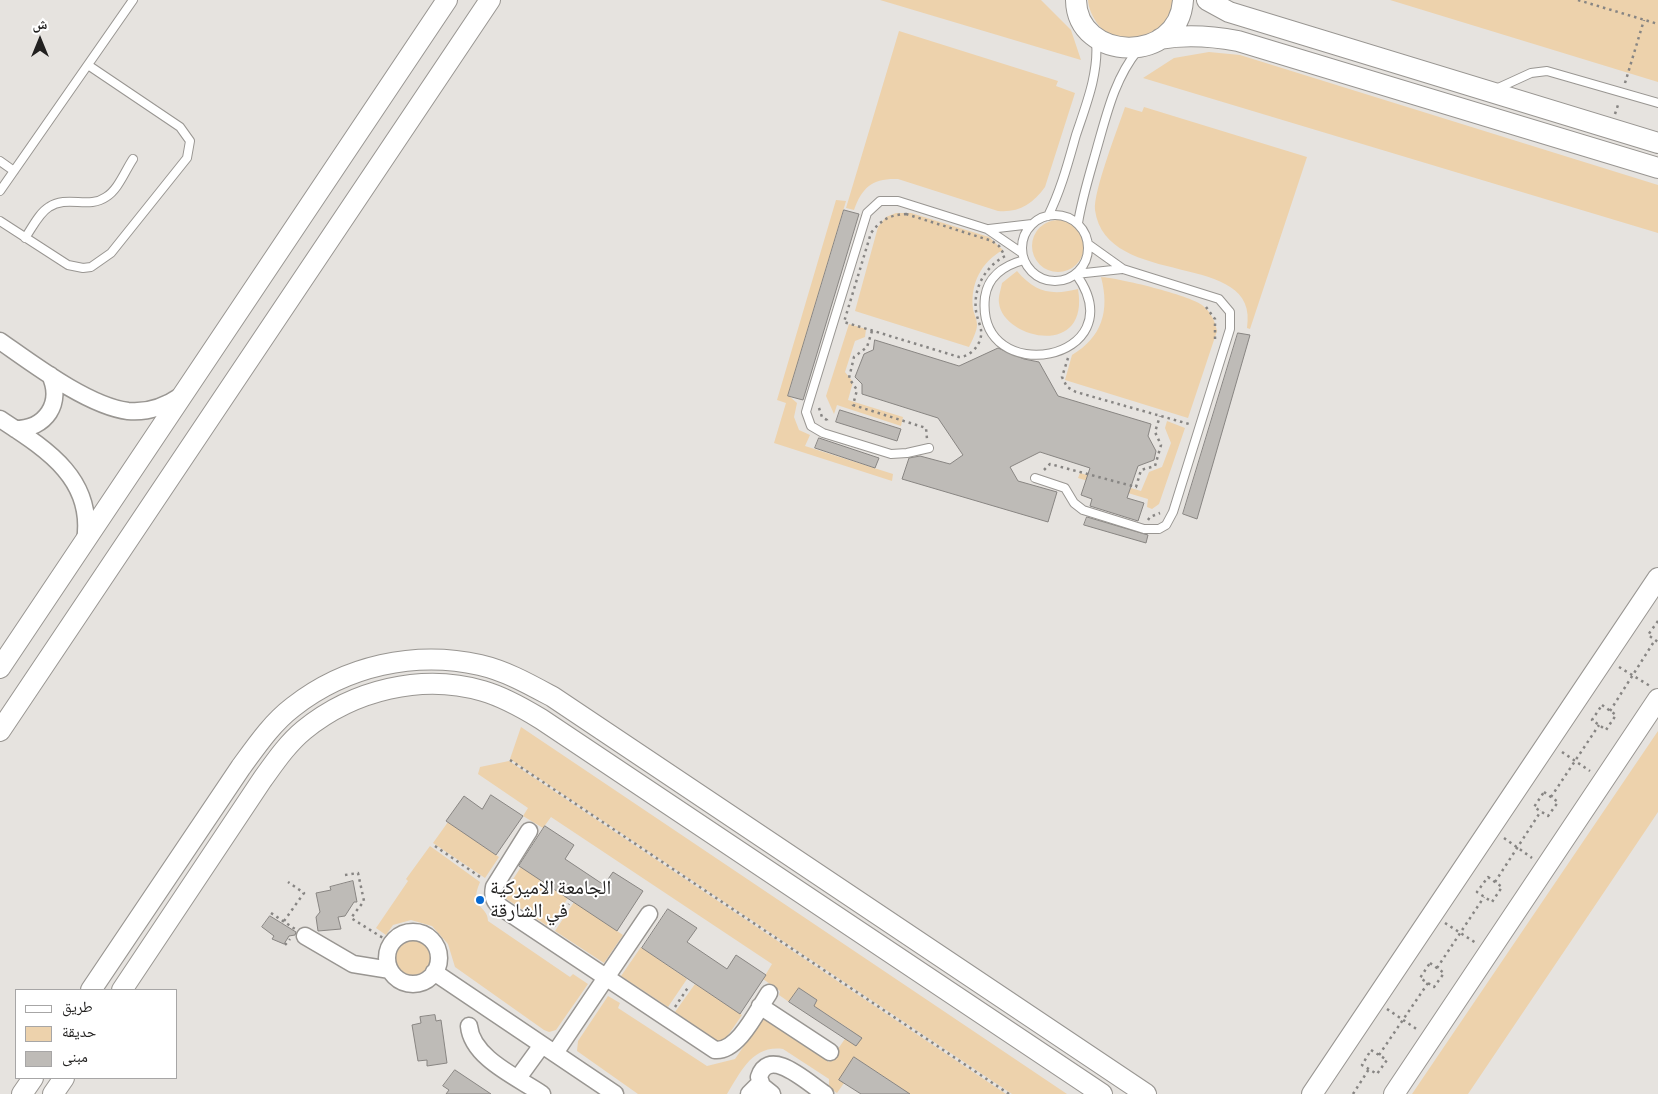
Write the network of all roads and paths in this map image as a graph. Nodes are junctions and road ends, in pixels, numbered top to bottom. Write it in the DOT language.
graph roads {
  1 [pos="133,0"];
  2 [pos="447,0"];
  3 [pos="490,0"];
  4 [pos="1065,0"];
  5 [pos="1183,0"];
  6 [pos="1207,0"];
  7 [pos="1578,0"];
  8 [pos="1079,10"];
  9 [pos="1644,20"];
  10 [pos="1658,24"];
  11 [pos="1096,36"];
  12 [pos="1160,39"];
  13 [pos="1139,48"];
  14 [pos="88,65"];
  15 [pos="1490,92"];
  16 [pos="1622,92"];
  17 [pos="1658,103"];
  18 [pos="1611,129"];
  19 [pos="1658,143"];
  20 [pos="133,159"];
  21 [pos="0,161"];
  22 [pos="1658,168"];
  23 [pos="14,171"];
  24 [pos="0,191"];
  25 [pos="1048,216"];
  26 [pos="0,221"];
  27 [pos="1078,223"];
  28 [pos="1032,224"];
  29 [pos="987,229"];
  30 [pos="25,238"];
  31 [pos="1088,244"];
  32 [pos="1023,256"];
  33 [pos="1123,269"];
  34 [pos="1076,274"];
  35 [pos="1202,304"];
  36 [pos="872,331"];
  37 [pos="0,342"];
  38 [pos="1214,343"];
  39 [pos="1068,356"];
  40 [pos="50,375"];
  41 [pos="182,395"];
  42 [pos="1192,415"];
  43 [pos="1160,416"];
  44 [pos="0,419"];
  45 [pos="15,429"];
  46 [pos="929,448"];
  47 [pos="1035,478"];
  48 [pos="84,543"];
  49 [pos="1658,578"];
  50 [pos="1658,621"];
  51 [pos="1656,641"];
  52 [pos="1605,658"];
  53 [pos="0,668"];
  54 [pos="1632,675"];
  55 [pos="1655,693"];
  56 [pos="1610,711"];
  57 [pos="1599,725"];
  58 [pos="0,731"];
  59 [pos="1548,743"];
  60 [pos="510,760"];
  61 [pos="1575,761"];
  62 [pos="1604,780"];
  63 [pos="1552,797"];
  64 [pos="1541,811"];
  65 [pos="1490,829"];
  66 [pos="529,831"];
  67 [pos="435,846"];
  68 [pos="1517,848"];
  69 [pos="1546,867"];
  70 [pos="345,875"];
  71 [pos="288,882"];
  72 [pos="1494,882"];
  73 [pos="494,887"];
  74 [pos="1484,897"];
  75 [pos="569,904"];
  76 [pos="271,913"];
  77 [pos="650,914"];
  78 [pos="1433,915"];
  79 [pos="284,921"];
  80 [pos="1460,933"];
  81 [pos="305,936"];
  82 [pos="547,938"];
  83 [pos="392,943"];
  84 [pos="1489,952"];
  85 [pos="1437,968"];
  86 [pos="390,970"];
  87 [pos="434,972"];
  88 [pos="606,978"];
  89 [pos="1428,983"];
  90 [pos="689,986"];
  91 [pos="92,989"];
  92 [pos="123,989"];
  93 [pos="1376,1001"];
  94 [pos="667,1019"];
  95 [pos="1403,1020"];
  96 [pos="469,1026"];
  97 [pos="1431,1039"];
  98 [pos="548,1049"];
  99 [pos="830,1052"];
  100 [pos="1379,1055"];
  101 [pos="1369,1069"];
  102 [pos="518,1078"];
  103 [pos="32,1079"];
  104 [pos="63,1079"];
  105 [pos="754,1088"];
  106 [pos="22,1094"];
  107 [pos="53,1094"];
  108 [pos="542,1094"];
  109 [pos="615,1094"];
  110 [pos="772,1094"];
  111 [pos="825,1094"];
  112 [pos="1009,1094"];
  113 [pos="1102,1094"];
  114 [pos="1146,1094"];
  115 [pos="1312,1094"];
  116 [pos="1353,1094"];
  117 [pos="1394,1094"];
  1 -- 14 [label="lane"];
  2 -- 41 [label="street"];
  3 -- 58 [label="street"];
  4 -- 8 [label="street"];
  5 -- 12 [label="street"];
  6 -- 15 [label="street"];
  7 -- 9 [label="path"];
  8 -- 11 [label="street"];
  9 -- 10 [label="path"];
  9 -- 16 [label="path"];
  11 -- 13 [label="street"];
  11 -- 25 [label="lane"];
  12 -- 13 [label="street"];
  12 -- 22 [label="street"];
  13 -- 27 [label="lane"];
  14 -- 23 [label="lane"];
  14 -- 30 [label="lane"];
  15 -- 16 [label="lane"];
  15 -- 18 [label="street"];
  16 -- 17 [label="lane"];
  16 -- 18 [label="path"];
  18 -- 19 [label="street"];
  20 -- 30 [label="lane"];
  21 -- 23 [label="lane"];
  23 -- 24 [label="lane"];
  25 -- 27 [label="lane"];
  25 -- 28 [label="lane"];
  26 -- 30 [label="lane"];
  27 -- 31 [label="lane"];
  28 -- 29 [label="lane"];
  28 -- 32 [label="lane"];
  29 -- 32 [label="lane"];
  29 -- 46 [label="lane"];
  31 -- 33 [label="lane"];
  31 -- 34 [label="lane"];
  32 -- 34 [label="lane"];
  32 -- 34 [label="lane"];
  33 -- 34 [label="lane"];
  33 -- 47 [label="lane"];
  35 -- 38 [label="path"];
  36 -- 36 [label="path"];
  36 -- 46 [label="path"];
  37 -- 40 [label="street"];
  39 -- 43 [label="path"];
  40 -- 41 [label="street"];
  40 -- 45 [label="street"];
  41 -- 48 [label="street"];
  42 -- 43 [label="path"];
  43 -- 47 [label="path"];
  44 -- 45 [label="street"];
  45 -- 48 [label="street"];
  48 -- 53 [label="street"];
  49 -- 52 [label="street"];
  50 -- 51 [label="path"];
  51 -- 54 [label="path"];
  52 -- 54 [label="path"];
  52 -- 59 [label="street"];
  54 -- 55 [label="path"];
  54 -- 56 [label="path"];
  55 -- 62 [label="street"];
  56 -- 57 [label="path"];
  56 -- 57 [label="path"];
  57 -- 61 [label="path"];
  59 -- 61 [label="path"];
  59 -- 65 [label="street"];
  60 -- 112 [label="path"];
  61 -- 62 [label="path"];
  61 -- 63 [label="path"];
  62 -- 69 [label="street"];
  63 -- 64 [label="path"];
  63 -- 64 [label="path"];
  64 -- 68 [label="path"];
  65 -- 68 [label="path"];
  65 -- 78 [label="street"];
  66 -- 73 [label="street"];
  67 -- 73 [label="path"];
  68 -- 69 [label="path"];
  68 -- 72 [label="path"];
  69 -- 84 [label="street"];
  70 -- 83 [label="path"];
  71 -- 79 [label="path"];
  72 -- 74 [label="path"];
  72 -- 74 [label="path"];
  73 -- 82 [label="street"];
  74 -- 80 [label="path"];
  75 -- 82 [label="path"];
  76 -- 79 [label="path"];
  77 -- 88 [label="street"];
  78 -- 80 [label="path"];
  78 -- 93 [label="street"];
  79 -- 81 [label="path"];
  80 -- 84 [label="path"];
  80 -- 85 [label="path"];
  81 -- 86 [label="street"];
  82 -- 88 [label="street"];
  83 -- 86 [label="street"];
  83 -- 87 [label="street"];
  84 -- 97 [label="street"];
  85 -- 89 [label="path"];
  85 -- 89 [label="path"];
  86 -- 87 [label="street"];
  87 -- 98 [label="street"];
  88 -- 94 [label="street"];
  88 -- 98 [label="street"];
  89 -- 95 [label="path"];
  90 -- 94 [label="path"];
  91 -- 114 [label="street"];
  92 -- 113 [label="street"];
  93 -- 95 [label="path"];
  93 -- 115 [label="street"];
  94 -- 99 [label="street"];
  95 -- 97 [label="path"];
  95 -- 100 [label="path"];
  96 -- 102 [label="street"];
  97 -- 117 [label="street"];
  98 -- 102 [label="street"];
  98 -- 109 [label="street"];
  100 -- 101 [label="path"];
  100 -- 101 [label="path"];
  101 -- 116 [label="path"];
  102 -- 108 [label="street"];
  103 -- 106 [label="street"];
  104 -- 107 [label="street"];
  105 -- 110 [label="street"];
  105 -- 111 [label="street"];
}
